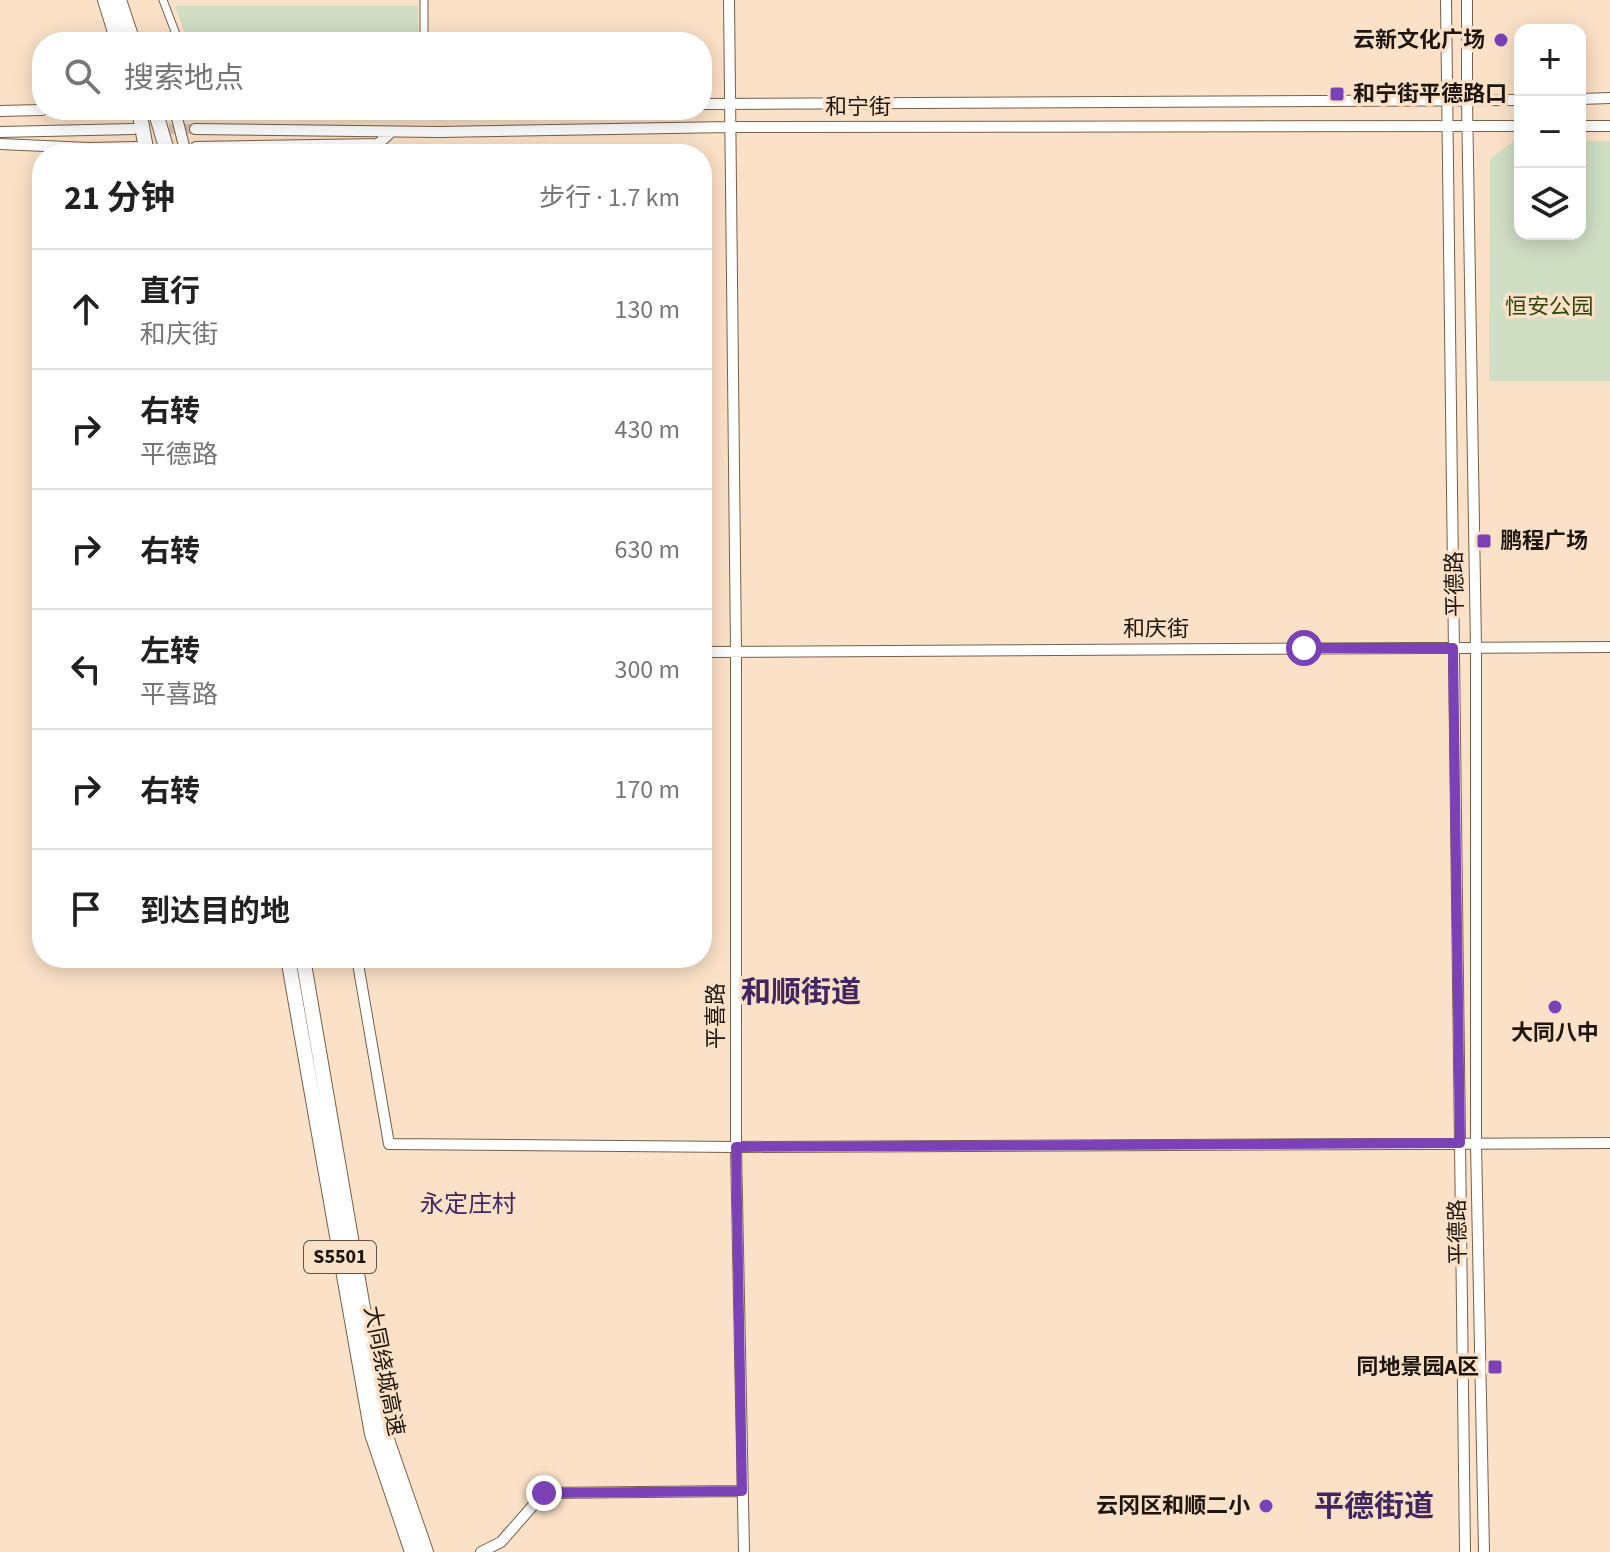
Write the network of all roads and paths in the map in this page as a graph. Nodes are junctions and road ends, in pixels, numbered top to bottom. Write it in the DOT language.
graph roads {
  1 [pos="105,0"];
  2 [pos="119,0"];
  3 [pos="163,0"];
  4 [pos="424,0"];
  5 [pos="729,0"];
  6 [pos="1446,0"];
  7 [pos="1467,0"];
  8 [pos="115,32"];
  9 [pos="130,32"];
  10 [pos="175,32"];
  11 [pos="424,32"];
  12 [pos="1610,98"];
  13 [pos="1586,99"];
  14 [pos="1467,100"];
  15 [pos="1514,100"];
  16 [pos="1447,101"];
  17 [pos="712,104"];
  18 [pos="730,104"];
  19 [pos="32,110"];
  20 [pos="0,111"];
  21 [pos="139,120"];
  22 [pos="158,120"];
  23 [pos="178,120"];
  24 [pos="1514,126"];
  25 [pos="1586,126"];
  26 [pos="1610,126"];
  27 [pos="729,127"];
  28 [pos="1448,127"];
  29 [pos="1468,127"];
  30 [pos="133,129"];
  31 [pos="195,129"];
  32 [pos="0,132"];
  33 [pos="391,132"];
  34 [pos="0,144"];
  35 [pos="141,144"];
  36 [pos="165,144"];
  37 [pos="184,144"];
  38 [pos="378,144"];
  39 [pos="32,145"];
  40 [pos="1476,647"];
  41 [pos="1610,647"];
  42 [pos="1453,648"];
  43 [pos="712,652"];
  44 [pos="736,652"];
  45 [pos="290,968"];
  46 [pos="305,968"];
  47 [pos="359,968"];
  48 [pos="1460,1143"];
  49 [pos="1476,1143"];
  50 [pos="1610,1143"];
  51 [pos="736,1147"];
  52 [pos="742,1491"];
  53 [pos="412,1552"];
  54 [pos="426,1552"];
  55 [pos="481,1552"];
  56 [pos="744,1552"];
  57 [pos="1465,1552"];
  58 [pos="1484,1552"];
  1 -- 8 [label="highway"];
  2 -- 9 [label="highway"];
  3 -- 10 [label="street"];
  4 -- 11 [label="street"];
  5 -- 18 [label="main road, 平喜路"];
  6 -- 16 [label="main road, 平德路"];
  7 -- 14 [label="main road, 平德路"];
  12 -- 13 [label="main road"];
  14 -- 15 [label="main road, 和宁街"];
  14 -- 16 [label="main road, 和宁街"];
  14 -- 29 [label="main road, 平德路"];
  16 -- 18 [label="main road, 和宁街"];
  16 -- 28 [label="main road, 平德路"];
  17 -- 18 [label="main road, 和宁街"];
  18 -- 27 [label="main road, 平喜路"];
  19 -- 20 [label="main road"];
  21 -- 35 [label="highway"];
  22 -- 36 [label="highway"];
  23 -- 37 [label="main road"];
  24 -- 29 [label="main road, 和宁街"];
  25 -- 26 [label="main road"];
  27 -- 28 [label="main road, 和宁街"];
  27 -- 33 [label="main road, 和宁街"];
  27 -- 44 [label="main road, 平喜路"];
  28 -- 29 [label="main road, 和宁街"];
  28 -- 42 [label="main road, 平德路"];
  29 -- 40 [label="main road, 平德路"];
  30 -- 32 [label="main road"];
  31 -- 33 [label="main road, 和宁街"];
  33 -- 38 [label="main road"];
  34 -- 39 [label="main road"];
  40 -- 41 [label="main road, 和庆街"];
  40 -- 42 [label="main road, 和庆街"];
  40 -- 49 [label="main road, 平德路"];
  42 -- 44 [label="main road, 和庆街"];
  42 -- 48 [label="main road, 平德路"];
  43 -- 44 [label="main road, 和庆街"];
  44 -- 51 [label="main road, 平喜路"];
  45 -- 53 [label="highway, 大同绕城高速 / S5501"];
  46 -- 54 [label="highway, 大同绕城高速 / S5501"];
  47 -- 51 [label="main road"];
  48 -- 49 [label="main road"];
  48 -- 51 [label="main road"];
  48 -- 57 [label="main road, 平德路"];
  49 -- 50 [label="main road"];
  49 -- 58 [label="main road, 平德路"];
  51 -- 52 [label="main road, 平喜路"];
  52 -- 55 [label="main road"];
  52 -- 56 [label="main road, 平喜路"];
}
